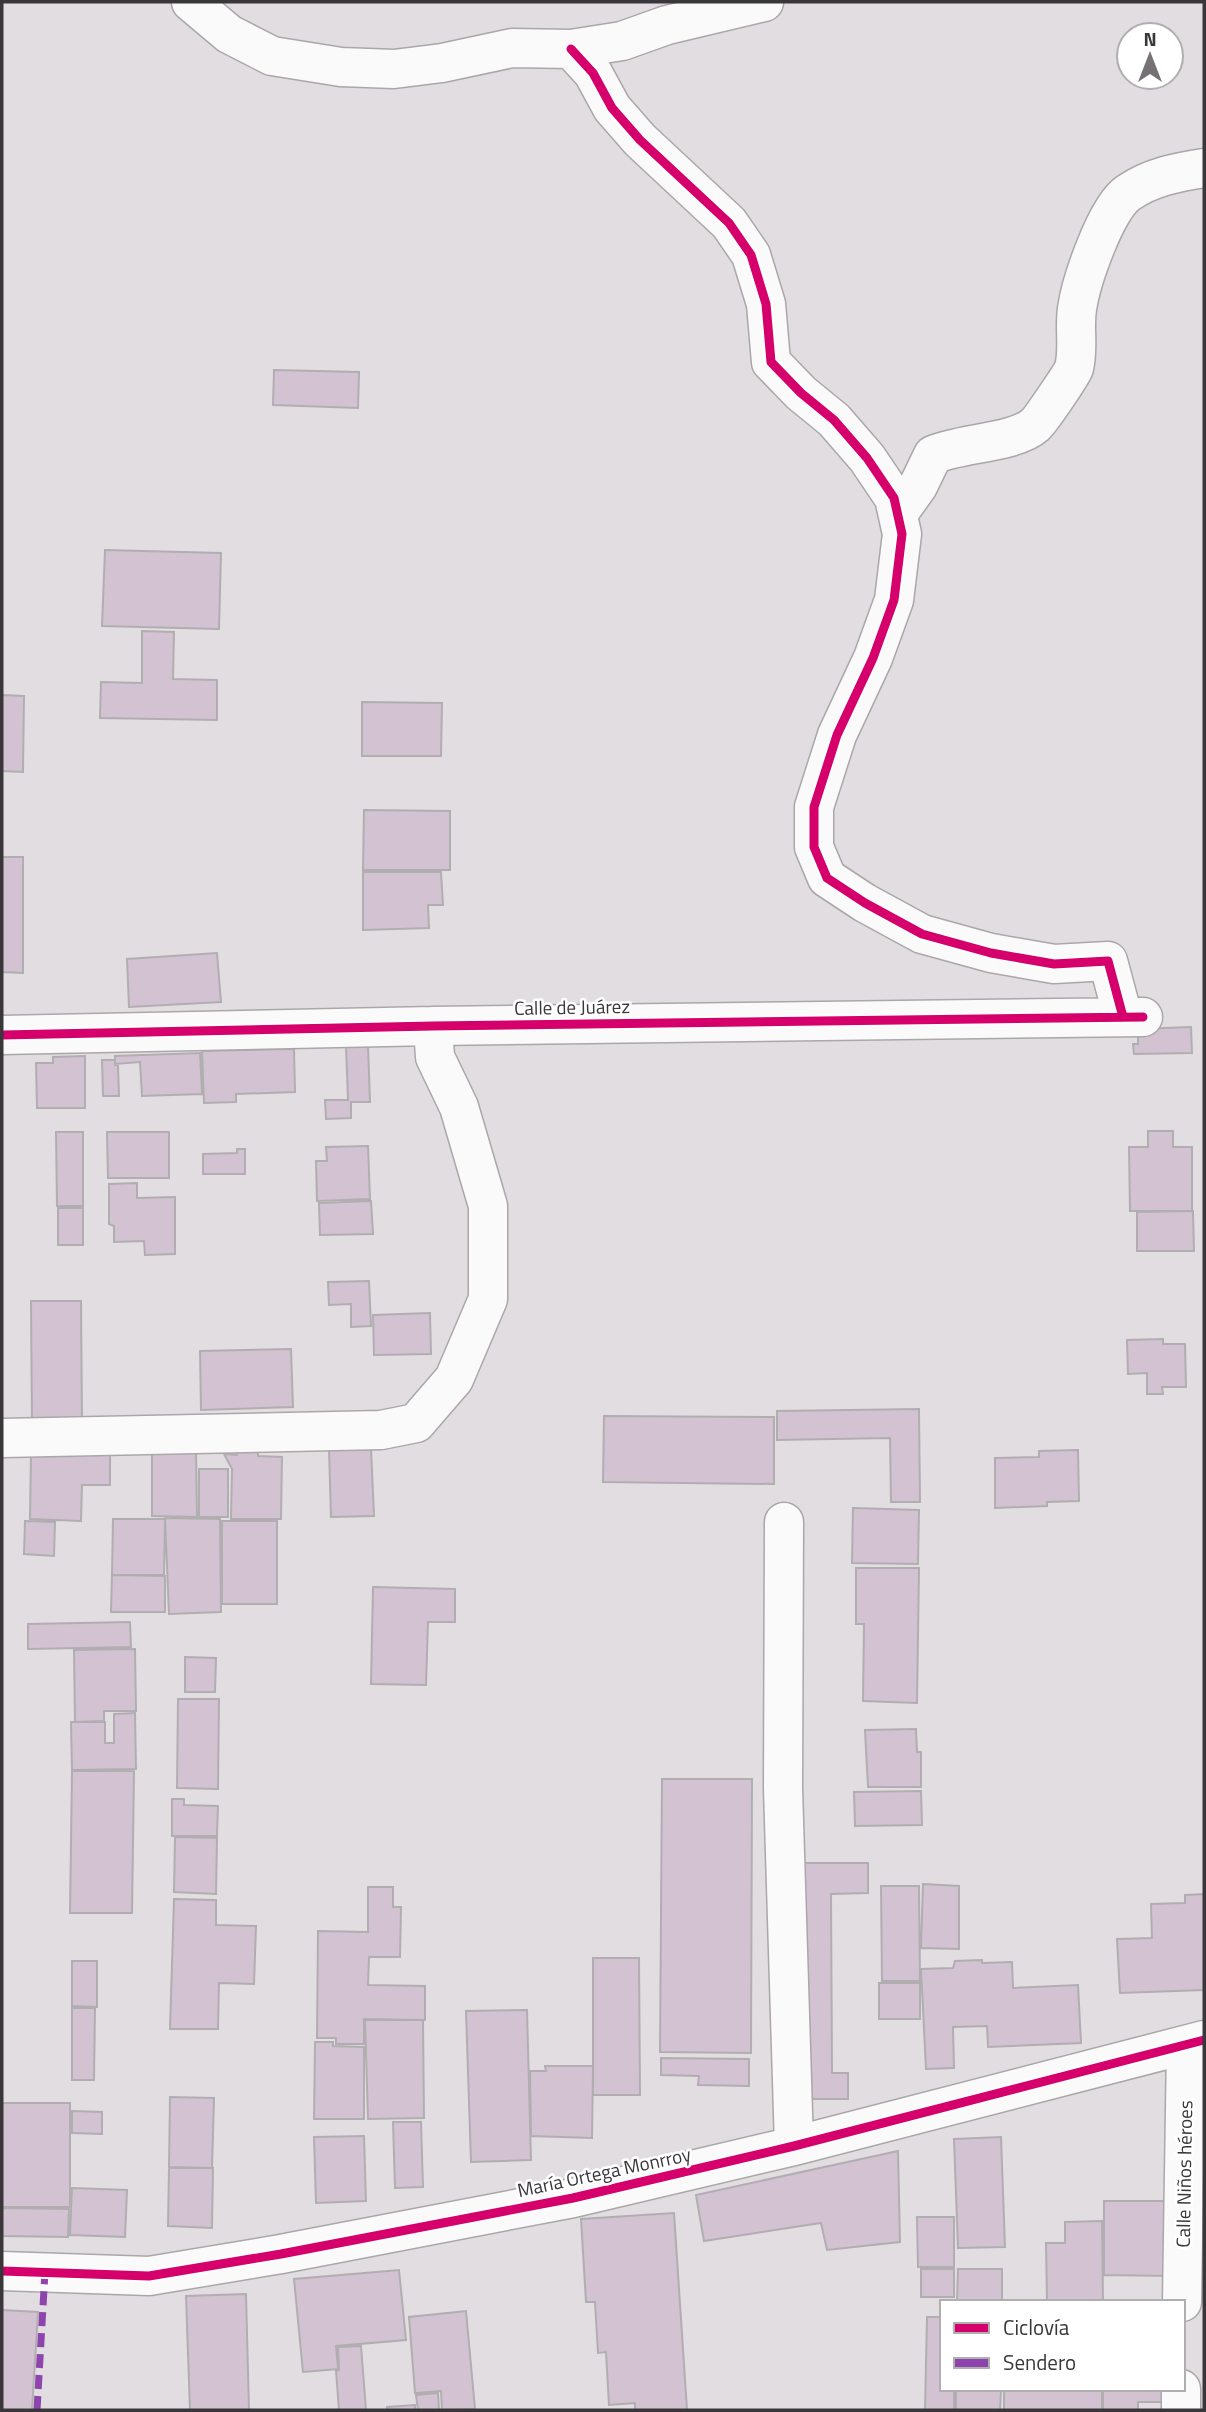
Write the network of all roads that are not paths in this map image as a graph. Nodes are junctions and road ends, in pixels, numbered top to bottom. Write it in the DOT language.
graph roads {
  1 [pos="191,2"];
  2 [pos="764,2"];
  3 [pos="571,49"];
  4 [pos="1204,168"];
  5 [pos="898,514"];
  6 [pos="433,1026"];
  7 [pos="2,1035"];
  8 [pos="2,1438"];
  9 [pos="784,1522"];
  10 [pos="1195,2043"];
  11 [pos="794,2146"];
  12 [pos="2,2271"];
  13 [pos="1182,2300"];
  14 [pos="1181,2391"];
  15 [pos="1181,2410"];
  1 -- 3 [label="street"];
  2 -- 3 [label="street"];
  3 -- 5 [label="street"];
  4 -- 5 [label="street"];
  5 -- 6 [label="street, Calle de Juárez"];
  6 -- 7 [label="street, Calle de Juárez"];
  6 -- 8 [label="street"];
  9 -- 11 [label="street"];
  10 -- 11 [label="street, María Ortega Monrroy"];
  10 -- 13 [label="street, Calle Niños héroes"];
  11 -- 12 [label="street, María Ortega Monrroy"];
  14 -- 15 [label="street"];
}
